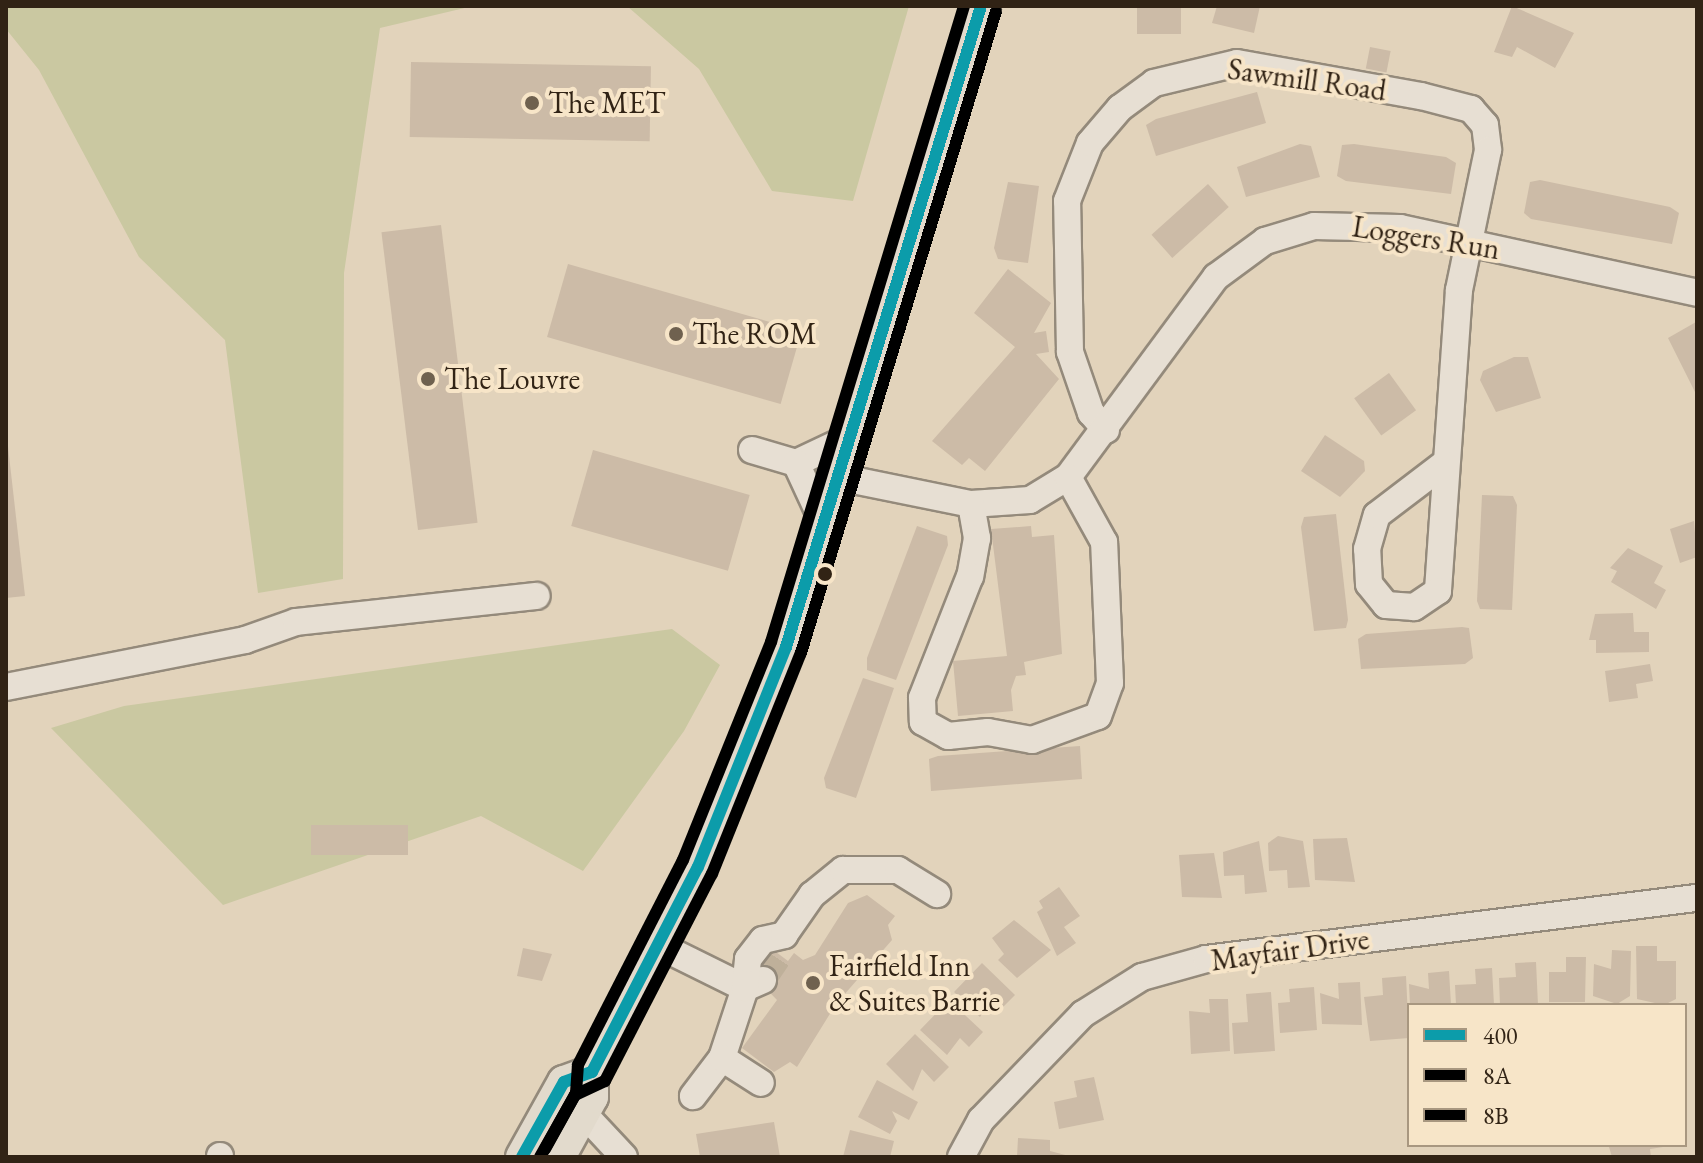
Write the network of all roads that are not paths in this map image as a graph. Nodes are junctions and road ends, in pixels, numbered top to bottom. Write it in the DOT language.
graph roads {
  1 [pos="981,6"];
  2 [pos="1470,243"];
  3 [pos="1697,293"];
  4 [pos="1106,430"];
  5 [pos="855,435"];
  6 [pos="752,450"];
  7 [pos="796,463"];
  8 [pos="1444,464"];
  9 [pos="1068,477"];
  10 [pos="843,478"];
  11 [pos="971,504"];
  12 [pos="826,528"];
  13 [pos="537,596"];
  14 [pos="6,687"];
  15 [pos="937,894"];
  16 [pos="1697,898"];
  17 [pos="658,945"];
  18 [pos="754,984"];
  19 [pos="722,1058"];
  20 [pos="592,1072"];
  21 [pos="761,1083"];
  22 [pos="693,1096"];
  23 [pos="583,1113"];
  24 [pos="522,1157"];
  25 [pos="559,1157"];
  26 [pos="624,1157"];
  27 [pos="961,1157"];
  1 -- 5 [label="main road"];
  2 -- 3 [label="street, Loggers Run"];
  2 -- 4 [label="street, Loggers Run"];
  2 -- 4 [label="street, Sawmill Road"];
  2 -- 8 [label="street, Sawmill Road"];
  4 -- 9 [label="street, Loggers Run"];
  5 -- 7 [label="street"];
  5 -- 10 [label="main road"];
  6 -- 7 [label="street"];
  7 -- 12 [label="street"];
  8 -- 8 [label="street, Sawmill Road"];
  9 -- 11 [label="street, Loggers Run"];
  9 -- 11 [label="street"];
  10 -- 11 [label="street, Loggers Run"];
  10 -- 12 [label="main road"];
  12 -- 17 [label="main road"];
  13 -- 14 [label="street"];
  15 -- 18 [label="street"];
  16 -- 27 [label="street, Mayfair Drive"];
  17 -- 18 [label="street"];
  17 -- 20 [label="main road"];
  18 -- 19 [label="street"];
  19 -- 21 [label="street"];
  19 -- 22 [label="street"];
  20 -- 23 [label="main road"];
  20 -- 24 [label="main road"];
  23 -- 25 [label="main road"];
  23 -- 26 [label="street"];
}
